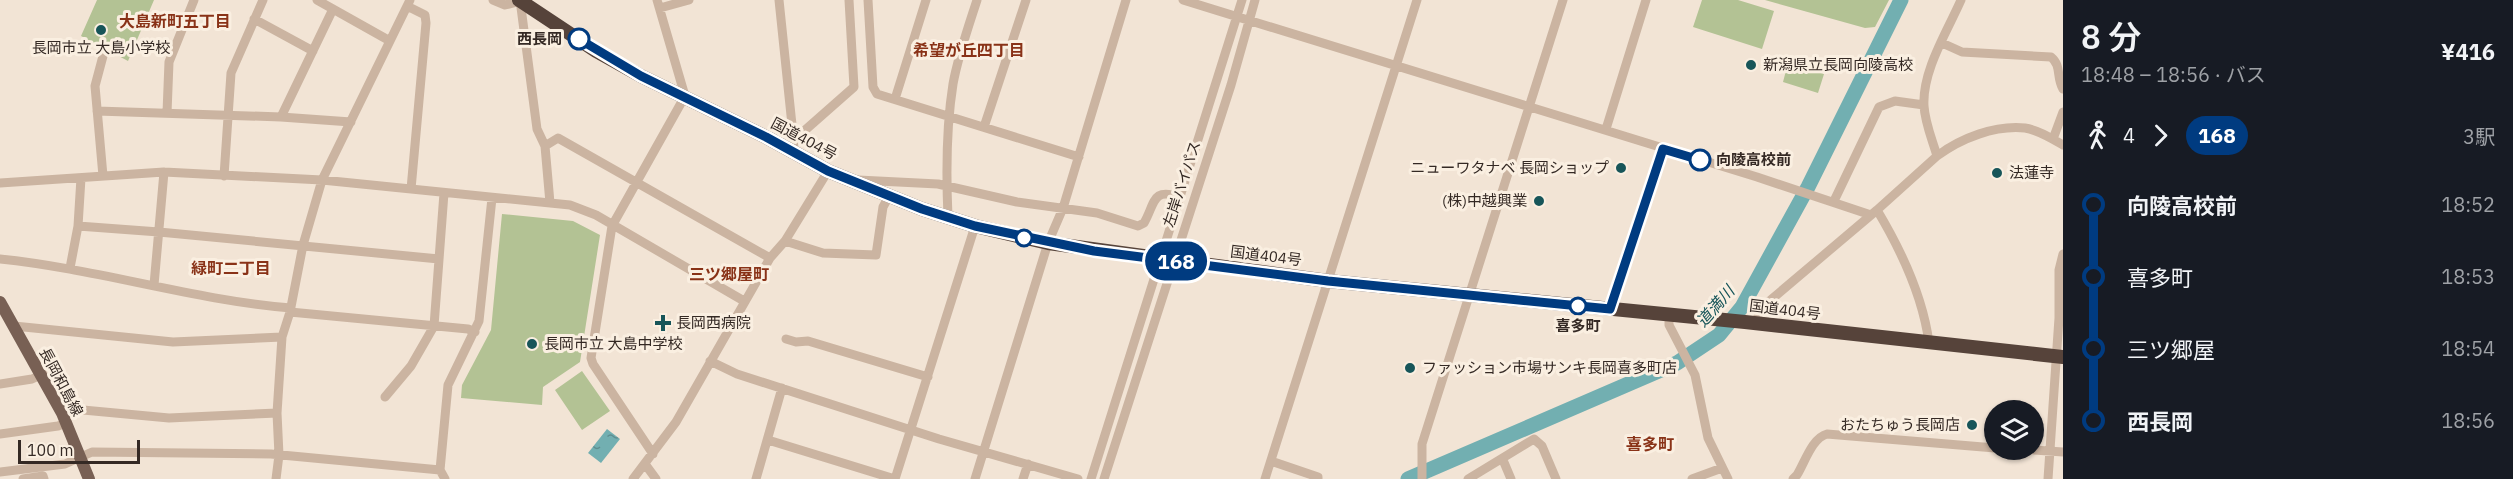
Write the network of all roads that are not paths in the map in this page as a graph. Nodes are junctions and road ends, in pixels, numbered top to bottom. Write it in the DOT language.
graph roads {
  1 [pos="194,0"];
  2 [pos="263,0"];
  3 [pos="316,0"];
  4 [pos="493,0"];
  5 [pos="520,0"];
  6 [pos="689,0"];
  7 [pos="779,0"];
  8 [pos="849,0"];
  9 [pos="868,0"];
  10 [pos="926,0"];
  11 [pos="977,0"];
  12 [pos="1026,0"];
  13 [pos="1125,0"];
  14 [pos="1183,0"];
  15 [pos="1242,0"];
  16 [pos="1256,0"];
  17 [pos="1417,0"];
  18 [pos="1563,0"];
  19 [pos="1646,0"];
  20 [pos="1961,0"];
  21 [pos="409,3"];
  22 [pos="658,4"];
  23 [pos="333,9"];
  24 [pos="1236,16"];
  25 [pos="254,20"];
  26 [pos="1249,21"];
  27 [pos="390,41"];
  28 [pos="1942,43"];
  29 [pos="313,51"];
  30 [pos="103,56"];
  31 [pos="1396,65"];
  32 [pos="2063,89"];
  33 [pos="686,96"];
  34 [pos="895,99"];
  35 [pos="1924,105"];
  36 [pos="1528,107"];
  37 [pos="97,111"];
  38 [pos="167,112"];
  39 [pos="2063,112"];
  40 [pos="229,116"];
  41 [pos="281,117"];
  42 [pos="949,117"];
  43 [pos="351,122"];
  44 [pos="984,127"];
  45 [pos="1606,129"];
  46 [pos="2053,139"];
  47 [pos="2063,145"];
  48 [pos="545,146"];
  49 [pos="794,146"];
  50 [pos="1663,149"];
  51 [pos="1937,156"];
  52 [pos="1079,157"];
  53 [pos="828,171"];
  54 [pos="164,172"];
  55 [pos="103,176"];
  56 [pos="225,176"];
  57 [pos="81,178"];
  58 [pos="322,180"];
  59 [pos="852,180"];
  60 [pos="638,182"];
  61 [pos="0,183"];
  62 [pos="946,186"];
  63 [pos="411,189"];
  64 [pos="444,192"];
  65 [pos="889,196"];
  66 [pos="1179,197"];
  67 [pos="492,198"];
  68 [pos="1834,201"];
  69 [pos="550,203"];
  70 [pos="1063,208"];
  71 [pos="1874,213"];
  72 [pos="948,217"];
  73 [pos="78,226"];
  74 [pos="612,226"];
  75 [pos="975,226"];
  76 [pos="159,232"];
  77 [pos="785,241"];
  78 [pos="1048,243"];
  79 [pos="303,245"];
  80 [pos="2063,254"];
  81 [pos="770,258"];
  82 [pos="0,259"];
  83 [pos="439,259"];
  84 [pos="1167,260"];
  85 [pos="70,268"];
  86 [pos="2061,280"];
  87 [pos="1328,281"];
  88 [pos="154,285"];
  89 [pos="1468,296"];
  90 [pos="0,302"];
  91 [pos="744,302"];
  92 [pos="1610,309"];
  93 [pos="290,310"];
  94 [pos="1668,315"];
  95 [pos="1750,323"];
  96 [pos="14,326"];
  97 [pos="434,326"];
  98 [pos="475,332"];
  99 [pos="282,337"];
  100 [pos="786,339"];
  101 [pos="1929,343"];
  102 [pos="2060,357"];
  103 [pos="710,361"];
  104 [pos="43,374"];
  105 [pos="928,377"];
  106 [pos="0,384"];
  107 [pos="782,388"];
  108 [pos="385,397"];
  109 [pos="277,413"];
  110 [pos="64,418"];
  111 [pos="912,430"];
  112 [pos="0,434"];
  113 [pos="768,440"];
  114 [pos="1984,447"];
  115 [pos="984,451"];
  116 [pos="2044,451"];
  117 [pos="2050,451"];
  118 [pos="2063,452"];
  119 [pos="653,454"];
  120 [pos="279,455"];
  121 [pos="81,457"];
  122 [pos="1503,460"];
  123 [pos="1271,461"];
  124 [pos="645,464"];
  125 [pos="1028,464"];
  126 [pos="1722,468"];
  127 [pos="0,472"];
  128 [pos="442,475"];
  129 [pos="23,479"];
  130 [pos="44,479"];
  131 [pos="89,479"];
  132 [pos="276,479"];
  133 [pos="633,479"];
  134 [pos="656,479"];
  135 [pos="756,479"];
  136 [pos="895,479"];
  137 [pos="975,479"];
  138 [pos="1023,479"];
  139 [pos="1078,479"];
  140 [pos="1091,479"];
  141 [pos="1104,479"];
  142 [pos="1265,479"];
  143 [pos="1318,479"];
  144 [pos="1422,479"];
  145 [pos="1468,479"];
  146 [pos="1511,479"];
  147 [pos="1556,479"];
  148 [pos="1692,479"];
  149 [pos="1728,479"];
  150 [pos="1793,479"];
  151 [pos="2048,479"];
  1 -- 38 [label="street"];
  2 -- 25 [label="street"];
  3 -- 23 [label="street"];
  4 -- 5 [label="street"];
  5 -- 33 [label="highway, 国道404号"];
  5 -- 48 [label="street"];
  6 -- 22 [label="street"];
  7 -- 49 [label="street"];
  8 -- 49 [label="street"];
  9 -- 34 [label="street"];
  10 -- 34 [label="street"];
  11 -- 42 [label="street"];
  12 -- 44 [label="street"];
  13 -- 52 [label="street"];
  14 -- 24 [label="street"];
  15 -- 24 [label="street, 左岸バイパス"];
  16 -- 26 [label="street, 左岸バイパス"];
  17 -- 31 [label="street"];
  18 -- 36 [label="street"];
  19 -- 45 [label="street"];
  20 -- 28 [label="street"];
  21 -- 27 [label="street"];
  21 -- 63 [label="street"];
  22 -- 33 [label="street"];
  23 -- 27 [label="street"];
  23 -- 29 [label="street"];
  24 -- 26 [label="street"];
  24 -- 66 [label="street, 左岸バイパス"];
  25 -- 29 [label="street"];
  25 -- 40 [label="street"];
  26 -- 31 [label="street"];
  26 -- 84 [label="street, 左岸バイパス"];
  27 -- 43 [label="street"];
  28 -- 32 [label="street"];
  28 -- 35 [label="street"];
  29 -- 41 [label="street"];
  30 -- 37 [label="street"];
  31 -- 36 [label="street"];
  31 -- 87 [label="street"];
  33 -- 49 [label="highway, 国道404号"];
  33 -- 60 [label="street"];
  34 -- 42 [label="street"];
  35 -- 51 [label="street"];
  35 -- 68 [label="street"];
  36 -- 45 [label="street"];
  36 -- 89 [label="street"];
  37 -- 38 [label="street"];
  37 -- 55 [label="street"];
  38 -- 40 [label="street"];
  39 -- 46 [label="street"];
  40 -- 41 [label="street"];
  40 -- 56 [label="street"];
  41 -- 43 [label="street"];
  42 -- 44 [label="street"];
  42 -- 62 [label="street"];
  43 -- 58 [label="street"];
  44 -- 52 [label="street"];
  45 -- 50 [label="street"];
  46 -- 47 [label="street"];
  46 -- 51 [label="street"];
  48 -- 60 [label="street"];
  48 -- 69 [label="street"];
  49 -- 53 [label="highway, 国道404号"];
  50 -- 68 [label="street"];
  50 -- 92 [label="street"];
  51 -- 71 [label="street"];
  52 -- 70 [label="street"];
  53 -- 59 [label="highway, 国道404号"];
  53 -- 77 [label="street"];
  54 -- 55 [label="street"];
  54 -- 56 [label="street"];
  54 -- 76 [label="street"];
  55 -- 57 [label="street"];
  56 -- 58 [label="street"];
  57 -- 61 [label="street"];
  57 -- 73 [label="street"];
  58 -- 63 [label="street"];
  58 -- 79 [label="street"];
  59 -- 62 [label="street"];
  59 -- 65 [label="highway, 国道404号"];
  60 -- 74 [label="street"];
  60 -- 81 [label="street"];
  62 -- 70 [label="street"];
  62 -- 72 [label="street"];
  63 -- 64 [label="street"];
  64 -- 67 [label="street"];
  64 -- 83 [label="street"];
  65 -- 72 [label="highway, 国道404号"];
  65 -- 77 [label="street"];
  66 -- 70 [label="street"];
  66 -- 84 [label="street, 左岸バイパス"];
  67 -- 69 [label="street"];
  67 -- 98 [label="street"];
  68 -- 71 [label="street"];
  69 -- 74 [label="street"];
  70 -- 78 [label="street"];
  71 -- 95 [label="street"];
  71 -- 101 [label="street"];
  72 -- 75 [label="highway, 国道404号"];
  73 -- 76 [label="street"];
  73 -- 85 [label="street"];
  74 -- 91 [label="street"];
  74 -- 119 [label="street"];
  75 -- 78 [label="highway, 国道404号"];
  75 -- 105 [label="street"];
  76 -- 79 [label="street"];
  76 -- 88 [label="street"];
  77 -- 81 [label="street"];
  78 -- 84 [label="highway, 国道404号"];
  78 -- 115 [label="street"];
  79 -- 83 [label="street"];
  79 -- 93 [label="street"];
  80 -- 86 [label="street"];
  81 -- 91 [label="street"];
  82 -- 85 [label="street"];
  83 -- 97 [label="street"];
  84 -- 87 [label="highway, 国道404号"];
  84 -- 140 [label="street, 左岸バイパス"];
  84 -- 141 [label="street, 左岸バイパス"];
  85 -- 88 [label="street"];
  86 -- 102 [label="street"];
  87 -- 89 [label="highway, 国道404号"];
  87 -- 123 [label="street"];
  88 -- 93 [label="street"];
  89 -- 92 [label="highway, 国道404号"];
  89 -- 144 [label="street"];
  90 -- 96 [label="main road, 長岡和島線"];
  91 -- 103 [label="street"];
  92 -- 94 [label="highway, 国道404号"];
  93 -- 97 [label="street"];
  93 -- 99 [label="street"];
  94 -- 95 [label="highway, 国道404号"];
  94 -- 126 [label="street"];
  95 -- 101 [label="highway, 国道404号"];
  96 -- 99 [label="street"];
  96 -- 104 [label="main road, 長岡和島線"];
  97 -- 98 [label="street"];
  97 -- 108 [label="street"];
  98 -- 128 [label="street"];
  99 -- 109 [label="street"];
  100 -- 105 [label="street"];
  101 -- 102 [label="highway, 国道404号"];
  102 -- 117 [label="street"];
  103 -- 107 [label="street"];
  103 -- 119 [label="street"];
  104 -- 106 [label="street"];
  104 -- 110 [label="main road, 長岡和島線"];
  105 -- 111 [label="street"];
  107 -- 111 [label="street"];
  107 -- 113 [label="street"];
  109 -- 110 [label="street"];
  109 -- 120 [label="street"];
  110 -- 112 [label="street"];
  110 -- 121 [label="main road, 長岡和島線"];
  111 -- 115 [label="street"];
  111 -- 136 [label="street"];
  113 -- 135 [label="street"];
  113 -- 136 [label="street"];
  114 -- 150 [label="street"];
  115 -- 125 [label="street"];
  115 -- 137 [label="street"];
  116 -- 117 [label="street"];
  117 -- 118 [label="street"];
  117 -- 151 [label="street"];
  119 -- 124 [label="street"];
  120 -- 121 [label="street"];
  120 -- 128 [label="street"];
  120 -- 132 [label="street"];
  121 -- 127 [label="street"];
  121 -- 131 [label="main road, 長岡和島線"];
  122 -- 145 [label="street"];
  122 -- 146 [label="street"];
  122 -- 147 [label="street"];
  123 -- 142 [label="street"];
  123 -- 143 [label="street"];
  124 -- 133 [label="street"];
  124 -- 134 [label="street"];
  125 -- 138 [label="street"];
  125 -- 139 [label="street"];
  126 -- 148 [label="street"];
  126 -- 149 [label="street"];
  129 -- 130 [label="street"];
}
